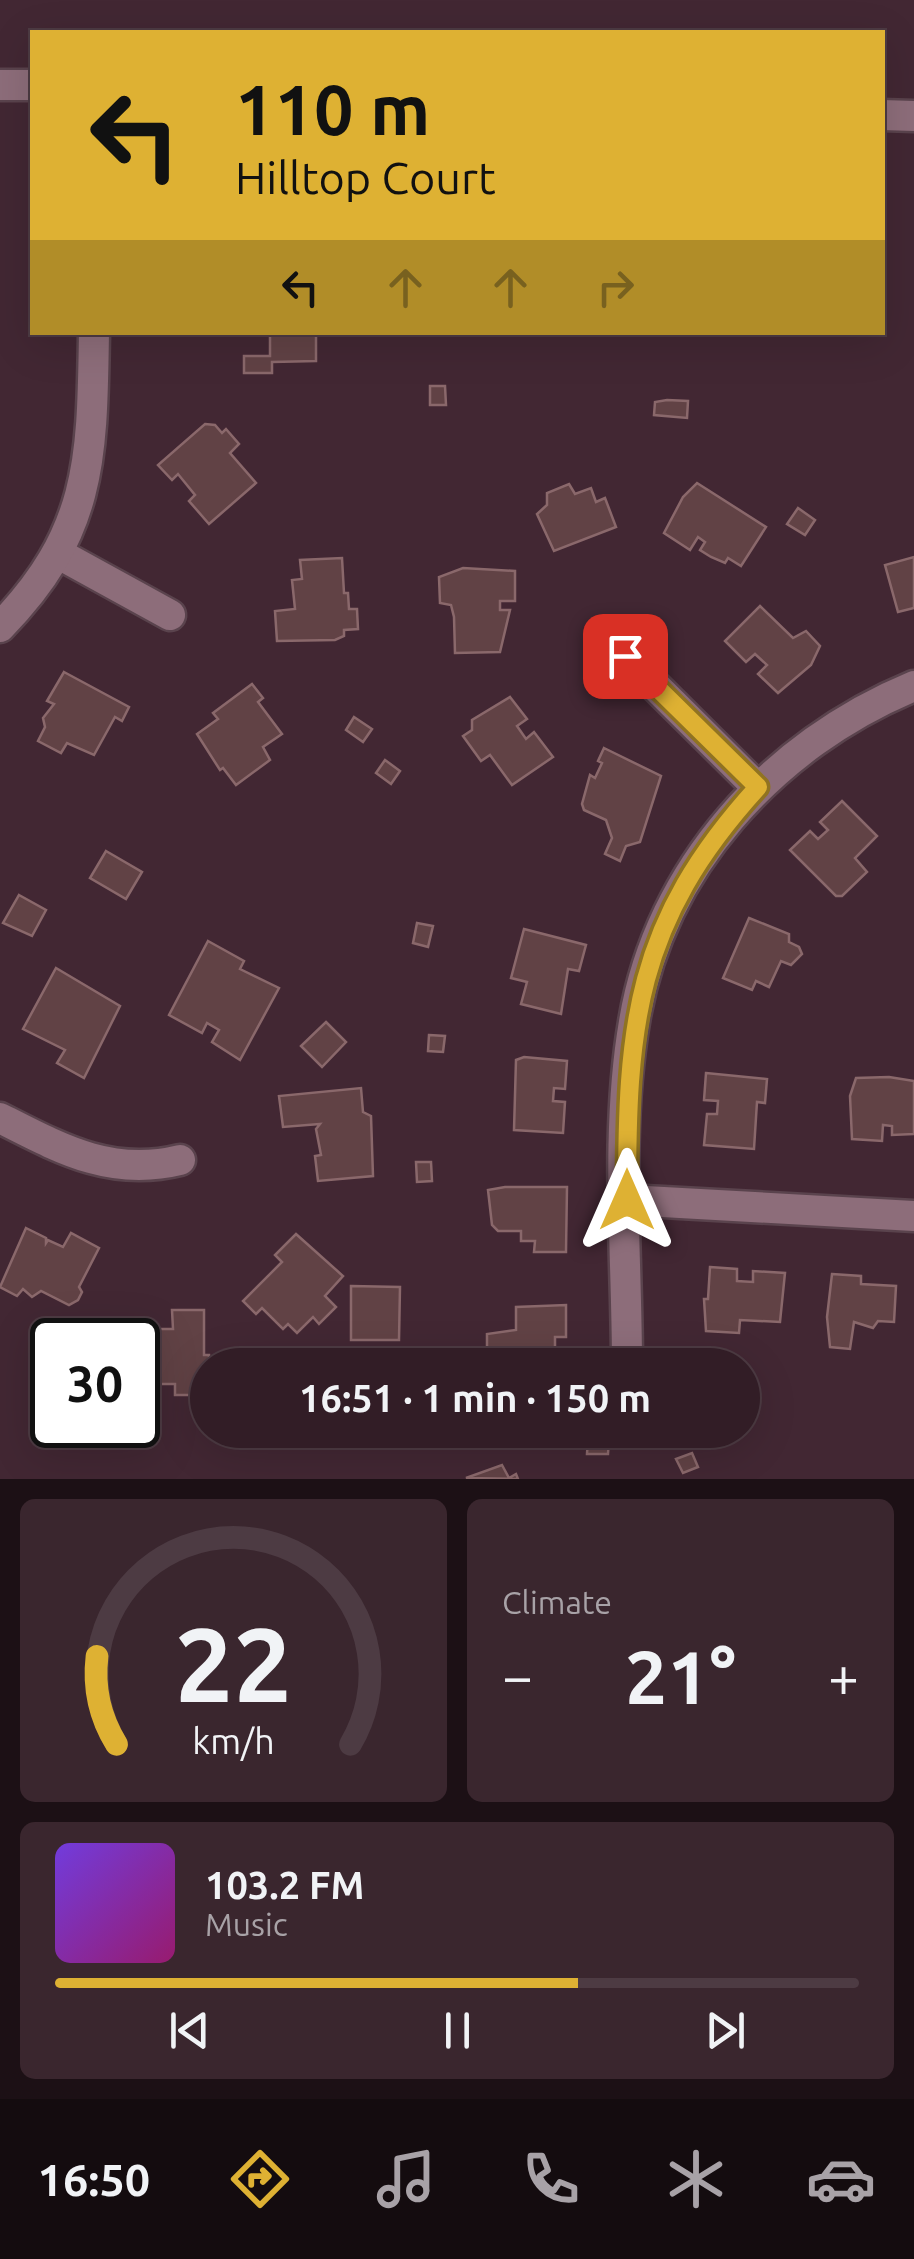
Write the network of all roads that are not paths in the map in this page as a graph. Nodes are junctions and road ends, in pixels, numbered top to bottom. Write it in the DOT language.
graph roads {
  1 [pos="0,85"];
  2 [pos="30,86"];
  3 [pos="885,115"];
  4 [pos="914,116"];
  5 [pos="94,335"];
  6 [pos="58,554"];
  7 [pos="170,615"];
  8 [pos="0,627"];
  9 [pos="625,656"];
  10 [pos="914,686"];
  11 [pos="758,787"];
  12 [pos="0,1118"];
  13 [pos="180,1160"];
  14 [pos="627,1200"];
  15 [pos="914,1216"];
  16 [pos="627,1348"];
  1 -- 2 [label="street"];
  3 -- 4 [label="street"];
  5 -- 6 [label="street"];
  6 -- 7 [label="street"];
  6 -- 8 [label="street"];
  9 -- 11 [label="street"];
  10 -- 11 [label="street"];
  11 -- 14 [label="street"];
  12 -- 13 [label="street"];
  14 -- 15 [label="street"];
  14 -- 16 [label="street"];
}
